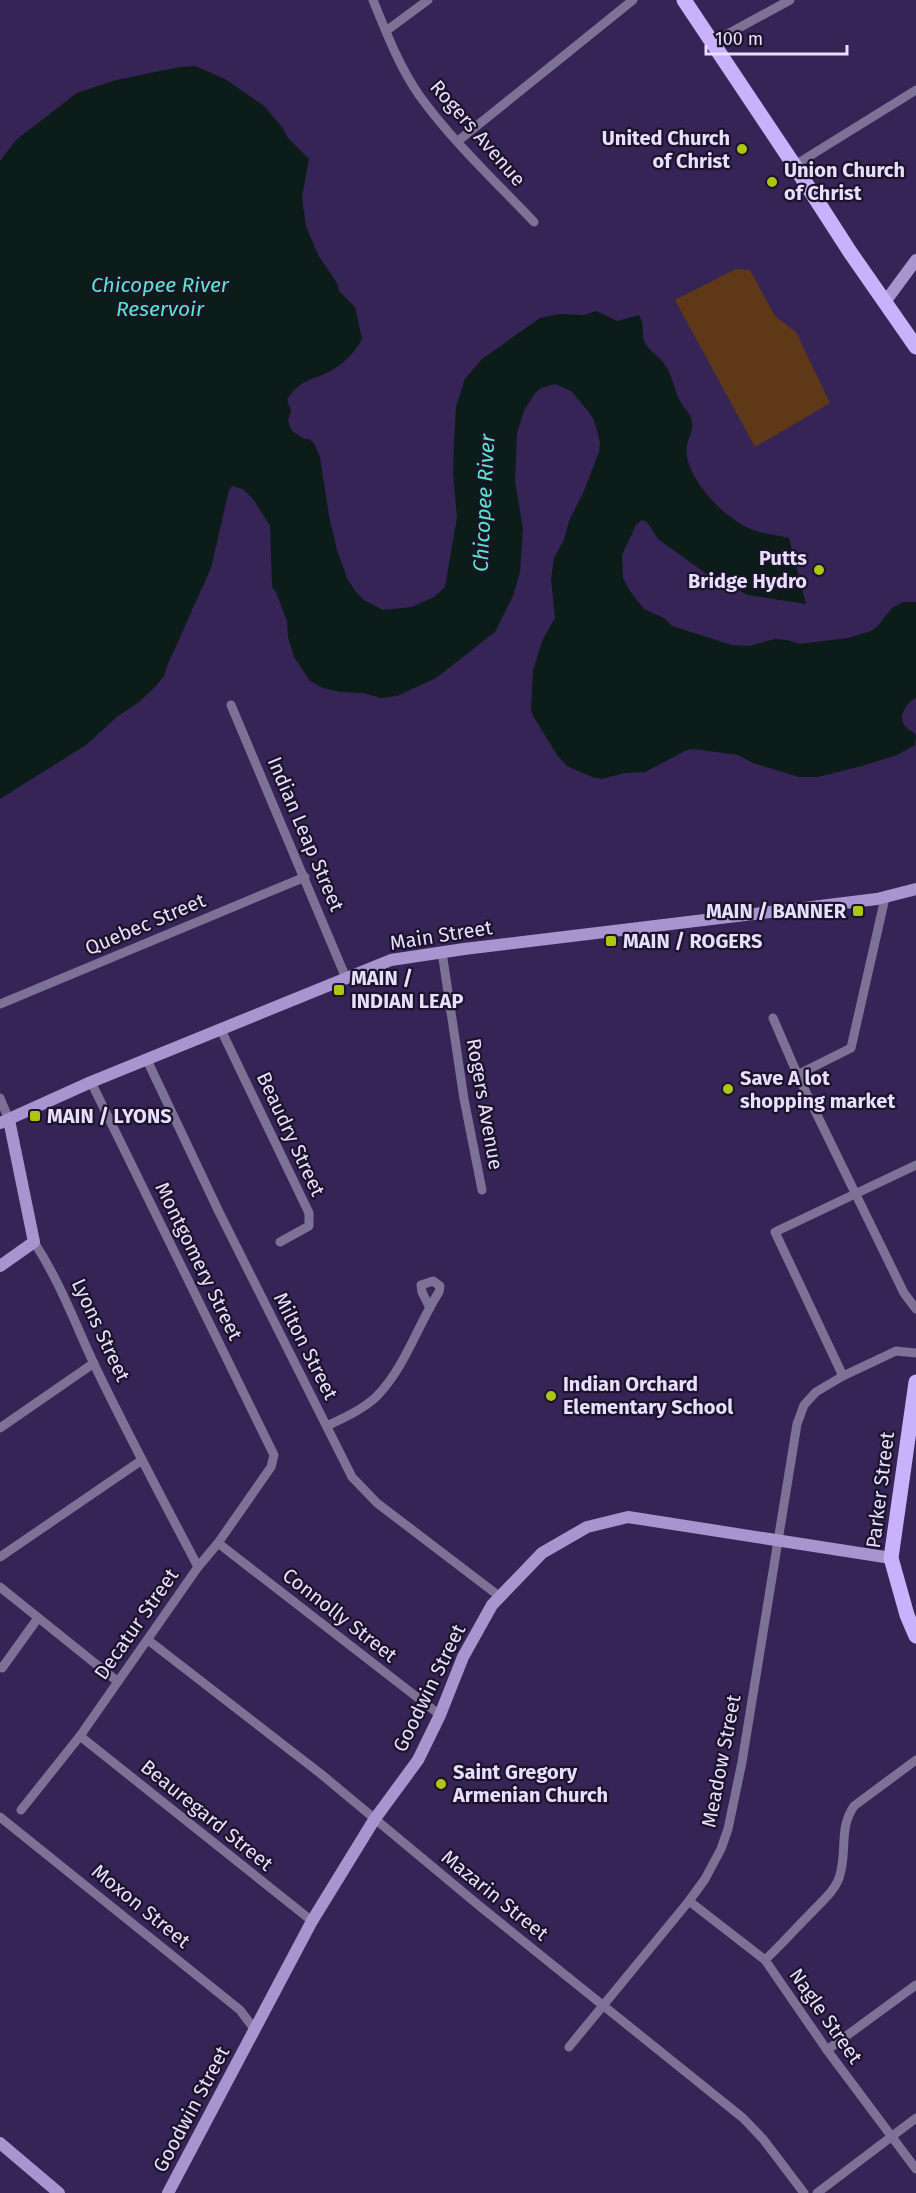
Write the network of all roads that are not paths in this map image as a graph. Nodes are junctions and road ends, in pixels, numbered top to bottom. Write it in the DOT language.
graph roads {
  1 [pos="372,0"];
  2 [pos="428,0"];
  3 [pos="633,0"];
  4 [pos="684,0"];
  5 [pos="790,0"];
  6 [pos="386,31"];
  7 [pos="713,42"];
  8 [pos="916,90"];
  9 [pos="458,141"];
  10 [pos="795,165"];
  11 [pos="534,222"];
  12 [pos="916,261"];
  13 [pos="885,302"];
  14 [pos="916,347"];
  15 [pos="231,705"];
  16 [pos="305,878"];
  17 [pos="916,889"];
  18 [pos="885,898"];
  19 [pos="442,952"];
  20 [pos="346,978"];
  21 [pos="0,1004"];
  22 [pos="773,1018"];
  23 [pos="221,1030"];
  24 [pos="147,1060"];
  25 [pos="797,1075"];
  26 [pos="91,1082"];
  27 [pos="0,1098"];
  28 [pos="5,1121"];
  29 [pos="916,1165"];
  30 [pos="482,1190"];
  31 [pos="855,1193"];
  32 [pos="34,1242"];
  33 [pos="280,1242"];
  34 [pos="0,1266"];
  35 [pos="430,1308"];
  36 [pos="916,1309"];
  37 [pos="916,1353"];
  38 [pos="94,1362"];
  39 [pos="843,1376"];
  40 [pos="916,1382"];
  41 [pos="327,1426"];
  42 [pos="0,1428"];
  43 [pos="274,1455"];
  44 [pos="142,1460"];
  45 [pos="778,1540"];
  46 [pos="218,1543"];
  47 [pos="0,1557"];
  48 [pos="891,1558"];
  49 [pos="198,1567"];
  50 [pos="0,1587"];
  51 [pos="499,1596"];
  52 [pos="38,1618"];
  53 [pos="916,1636"];
  54 [pos="148,1640"];
  55 [pos="2,1668"];
  56 [pos="117,1681"];
  57 [pos="440,1715"];
  58 [pos="80,1736"];
  59 [pos="916,1760"];
  60 [pos="21,1810"];
  61 [pos="0,1817"];
  62 [pos="374,1820"];
  63 [pos="689,1901"];
  64 [pos="312,1921"];
  65 [pos="765,1960"];
  66 [pos="916,1985"];
  67 [pos="604,2005"];
  68 [pos="255,2030"];
  69 [pos="569,2047"];
  70 [pos="827,2050"];
  71 [pos="916,2118"];
  72 [pos="892,2136"];
  73 [pos="0,2143"];
  74 [pos="916,2169"];
  75 [pos="59,2193"];
  76 [pos="168,2193"];
  77 [pos="804,2193"];
  78 [pos="817,2193"];
  1 -- 6 [label="street, Rogers Avenue"];
  2 -- 6 [label="street"];
  3 -- 9 [label="street"];
  4 -- 7 [label="main road"];
  5 -- 7 [label="street"];
  6 -- 9 [label="street, Rogers Avenue"];
  7 -- 10 [label="main road"];
  8 -- 10 [label="street"];
  9 -- 11 [label="street, Rogers Avenue"];
  10 -- 13 [label="main road"];
  12 -- 13 [label="main road"];
  13 -- 14 [label="main road"];
  15 -- 16 [label="street, Indian Leap Street"];
  16 -- 20 [label="street, Indian Leap Street"];
  16 -- 21 [label="street, Quebec Street"];
  17 -- 18 [label="main road, Main Street"];
  18 -- 19 [label="main road, Main Street"];
  18 -- 25 [label="street"];
  19 -- 20 [label="main road, Main Street"];
  19 -- 30 [label="street, Rogers Avenue"];
  20 -- 23 [label="main road, Main Street"];
  22 -- 25 [label="street"];
  23 -- 24 [label="main road, Main Street"];
  23 -- 33 [label="street, Beaudry Street"];
  24 -- 26 [label="main road, Main Street"];
  24 -- 41 [label="street, Milton Street"];
  25 -- 31 [label="street"];
  26 -- 28 [label="main road, Main Street"];
  26 -- 43 [label="street, Montgomery Street"];
  27 -- 28 [label="street, Lyons Street"];
  28 -- 32 [label="main road, Lyons Street"];
  29 -- 31 [label="street"];
  31 -- 36 [label="street"];
  31 -- 39 [label="street"];
  32 -- 34 [label="main road"];
  32 -- 38 [label="street, Lyons Street"];
  35 -- 41 [label="street"];
  37 -- 39 [label="street, Meadow Street"];
  38 -- 42 [label="street"];
  38 -- 44 [label="street, Lyons Street"];
  39 -- 45 [label="street, Meadow Street"];
  40 -- 48 [label="main road, Parker Street"];
  41 -- 51 [label="street, Milton Street"];
  43 -- 46 [label="street, Decatur Street"];
  44 -- 47 [label="street"];
  44 -- 49 [label="street, Lyons Street"];
  45 -- 48 [label="main road, Goodwin Street"];
  45 -- 51 [label="main road, Goodwin Street"];
  45 -- 63 [label="street, Meadow Street"];
  46 -- 49 [label="street, Decatur Street"];
  46 -- 57 [label="street, Connolly Street"];
  48 -- 53 [label="main road, Parker Street"];
  49 -- 54 [label="street, Decatur Street"];
  50 -- 52 [label="street"];
  51 -- 57 [label="main road, Goodwin Street"];
  52 -- 55 [label="street"];
  52 -- 56 [label="street"];
  54 -- 56 [label="street, Decatur Street"];
  54 -- 62 [label="street, Mazarin Street"];
  56 -- 58 [label="street, Decatur Street"];
  57 -- 62 [label="main road, Goodwin Street"];
  58 -- 60 [label="street, Decatur Street"];
  58 -- 64 [label="street, Beauregard Street"];
  59 -- 65 [label="street"];
  61 -- 68 [label="street, Moxon Street"];
  62 -- 64 [label="main road, Goodwin Street"];
  62 -- 67 [label="street, Mazarin Street"];
  63 -- 65 [label="street, Nagle Street"];
  63 -- 67 [label="street, Meadow Street"];
  64 -- 68 [label="main road, Goodwin Street"];
  65 -- 70 [label="street, Nagle Street"];
  66 -- 70 [label="street"];
  67 -- 69 [label="street, Meadow Street"];
  67 -- 77 [label="street, Mazarin Street"];
  68 -- 76 [label="main road, Goodwin Street"];
  70 -- 72 [label="street, Nagle Street"];
  71 -- 72 [label="street"];
  72 -- 74 [label="street, Nagle Street"];
  72 -- 78 [label="street"];
  73 -- 75 [label="main road"];
}
